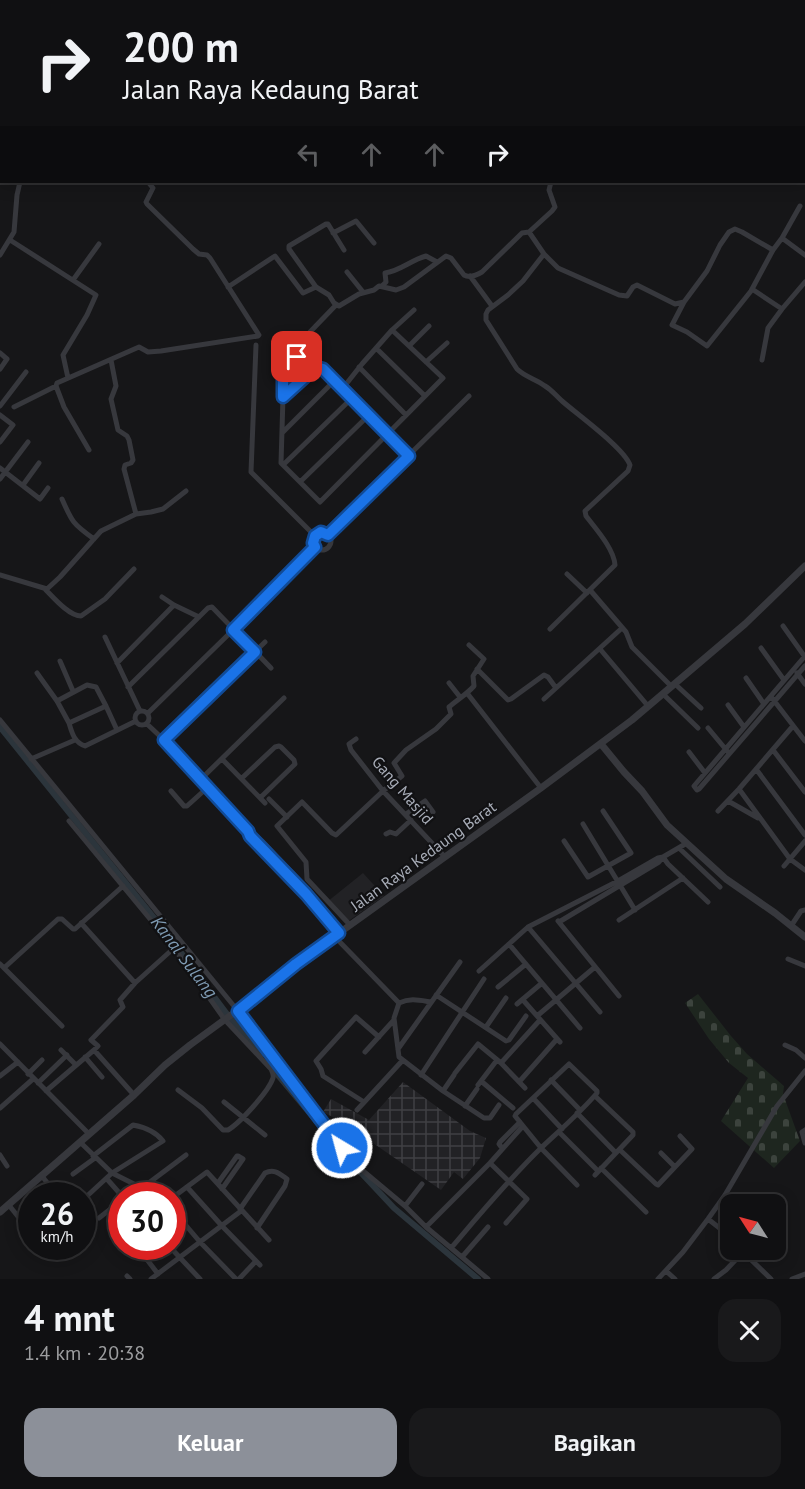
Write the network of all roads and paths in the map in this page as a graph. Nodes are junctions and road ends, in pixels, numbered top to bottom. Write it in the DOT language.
graph roads {
  1 [pos="20,183"];
  2 [pos="149,183"];
  3 [pos="550,183"];
  4 [pos="800,206"];
  5 [pos="529,232"];
  6 [pos="333,233"];
  7 [pos="782,238"];
  8 [pos="10,240"];
  9 [pos="374,243"];
  10 [pos="99,244"];
  11 [pos="344,250"];
  12 [pos="773,250"];
  13 [pos="544,254"];
  14 [pos="0,255"];
  15 [pos="805,255"];
  16 [pos="437,262"];
  17 [pos="347,272"];
  18 [pos="470,276"];
  19 [pos="73,280"];
  20 [pos="805,282"];
  21 [pos="382,286"];
  22 [pos="228,287"];
  23 [pos="316,287"];
  24 [pos="752,289"];
  25 [pos="363,292"];
  26 [pos="684,302"];
  27 [pos="336,305"];
  28 [pos="492,306"];
  29 [pos="782,309"];
  30 [pos="414,310"];
  31 [pos="429,326"];
  32 [pos="392,330"];
  33 [pos="310,332"];
  34 [pos="447,343"];
  35 [pos="256,345"];
  36 [pos="409,346"];
  37 [pos="376,348"];
  38 [pos="0,353"];
  39 [pos="297,357"];
  40 [pos="284,358"];
  41 [pos="111,360"];
  42 [pos="762,360"];
  43 [pos="426,362"];
  44 [pos="359,367"];
  45 [pos="0,369"];
  46 [pos="283,371"];
  47 [pos="26,372"];
  48 [pos="68,378"];
  49 [pos="335,380"];
  50 [pos="56,386"];
  51 [pos="343,388"];
  52 [pos="425,396"];
  53 [pos="469,396"];
  54 [pos="283,397"];
  55 [pos="352,398"];
  56 [pos="0,406"];
  57 [pos="14,407"];
  58 [pos="0,415"];
  59 [pos="369,415"];
  60 [pos="406,415"];
  61 [pos="282,433"];
  62 [pos="388,434"];
  63 [pos="0,442"];
  64 [pos="28,442"];
  65 [pos="89,450"];
  66 [pos="409,456"];
  67 [pos="39,463"];
  68 [pos="284,465"];
  69 [pos="3,470"];
  70 [pos="0,480"];
  71 [pos="300,482"];
  72 [pos="23,485"];
  73 [pos="48,488"];
  74 [pos="186,490"];
  75 [pos="62,499"];
  76 [pos="136,514"];
  77 [pos="328,535"];
  78 [pos="315,536"];
  79 [pos="94,539"];
  80 [pos="315,547"];
  81 [pos="805,566"];
  82 [pos="134,569"];
  83 [pos="567,574"];
  84 [pos="0,575"];
  85 [pos="45,589"];
  86 [pos="589,591"];
  87 [pos="162,597"];
  88 [pos="174,605"];
  89 [pos="199,617"];
  90 [pos="783,626"];
  91 [pos="622,628"];
  92 [pos="550,629"];
  93 [pos="233,630"];
  94 [pos="105,637"];
  95 [pos="266,642"];
  96 [pos="469,645"];
  97 [pos="761,648"];
  98 [pos="600,649"];
  99 [pos="255,652"];
  100 [pos="805,657"];
  101 [pos="60,661"];
  102 [pos="117,663"];
  103 [pos="805,666"];
  104 [pos="271,668"];
  105 [pos="477,669"];
  106 [pos="796,672"];
  107 [pos="36,673"];
  108 [pos="746,678"];
  109 [pos="784,680"];
  110 [pos="449,683"];
  111 [pos="805,684"];
  112 [pos="674,686"];
  113 [pos="128,687"];
  114 [pos="556,688"];
  115 [pos="74,691"];
  116 [pos="467,693"];
  117 [pos="663,694"];
  118 [pos="460,697"];
  119 [pos="284,698"];
  120 [pos="544,699"];
  121 [pos="772,699"];
  122 [pos="57,701"];
  123 [pos="764,704"];
  124 [pos="728,705"];
  125 [pos="106,706"];
  126 [pos="648,706"];
  127 [pos="701,708"];
  128 [pos="140,711"];
  129 [pos="147,713"];
  130 [pos="0,720"];
  131 [pos="136,721"];
  132 [pos="69,723"];
  133 [pos="147,724"];
  134 [pos="793,726"];
  135 [pos="744,727"];
  136 [pos="698,728"];
  137 [pos="708,728"];
  138 [pos="117,730"];
  139 [pos="356,739"];
  140 [pos="75,740"];
  141 [pos="164,740"];
  142 [pos="805,741"];
  143 [pos="601,744"];
  144 [pos="773,750"];
  145 [pos="727,751"];
  146 [pos="689,752"];
  147 [pos="31,759"];
  148 [pos="222,759"];
  149 [pos="756,769"];
  150 [pos="705,773"];
  151 [pos="242,778"];
  152 [pos="200,780"];
  153 [pos="207,788"];
  154 [pos="541,788"];
  155 [pos="739,789"];
  156 [pos="171,791"];
  157 [pos="383,791"];
  158 [pos="805,792"];
  159 [pos="261,797"];
  160 [pos="728,801"];
  161 [pos="603,811"];
  162 [pos="718,811"];
  163 [pos="433,812"];
  164 [pos="406,814"];
  165 [pos="287,816"];
  166 [pos="760,819"];
  167 [pos="411,820"];
  168 [pos="69,821"];
  169 [pos="583,824"];
  170 [pos="386,834"];
  171 [pos="805,835"];
  172 [pos="564,841"];
  173 [pos="805,841"];
  174 [pos="687,843"];
  175 [pos="679,848"];
  176 [pos="445,857"];
  177 [pos="663,857"];
  178 [pos="790,859"];
  179 [pos="784,866"];
  180 [pos="609,867"];
  181 [pos="805,870"];
  182 [pos="682,878"];
  183 [pos="619,883"];
  184 [pos="123,886"];
  185 [pos="720,887"];
  186 [pos="708,902"];
  187 [pos="635,910"];
  188 [pos="805,910"];
  189 [pos="554,915"];
  190 [pos="620,920"];
  191 [pos="559,922"];
  192 [pos="81,923"];
  193 [pos="350,925"];
  194 [pos="791,926"];
  195 [pos="528,927"];
  196 [pos="339,934"];
  197 [pos="805,937"];
  198 [pos="509,944"];
  199 [pos="174,948"];
  200 [pos="788,959"];
  201 [pos="460,962"];
  202 [pos="526,964"];
  203 [pos="2,966"];
  204 [pos="805,966"];
  205 [pos="595,967"];
  206 [pos="479,971"];
  207 [pos="484,979"];
  208 [pos="135,983"];
  209 [pos="542,983"];
  210 [pos="576,983"];
  211 [pos="498,987"];
  212 [pos="436,995"];
  213 [pos="619,996"];
  214 [pos="506,998"];
  215 [pos="556,1000"];
  216 [pos="430,1002"];
  217 [pos="399,1004"];
  218 [pos="238,1011"];
  219 [pos="463,1012"];
  220 [pos="600,1012"];
  221 [pos="526,1016"];
  222 [pos="228,1018"];
  223 [pos="539,1018"];
  224 [pos="394,1020"];
  225 [pos="62,1026"];
  226 [pos="486,1027"];
  227 [pos="580,1028"];
  228 [pos="379,1037"];
  229 [pos="0,1044"];
  230 [pos="785,1045"];
  231 [pos="398,1049"];
  232 [pos="61,1050"];
  233 [pos="94,1050"];
  234 [pos="365,1052"];
  235 [pos="67,1055"];
  236 [pos="85,1057"];
  237 [pos="805,1058"];
  238 [pos="42,1060"];
  239 [pos="402,1060"];
  240 [pos="18,1062"];
  241 [pos="499,1062"];
  242 [pos="76,1065"];
  243 [pos="805,1071"];
  244 [pos="28,1074"];
  245 [pos="421,1075"];
  246 [pos="0,1076"];
  247 [pos="102,1077"];
  248 [pos="551,1080"];
  249 [pos="35,1081"];
  250 [pos="519,1082"];
  251 [pos="478,1085"];
  252 [pos="525,1088"];
  253 [pos="178,1090"];
  254 [pos="443,1090"];
  255 [pos="46,1091"];
  256 [pos="134,1095"];
  257 [pos="595,1096"];
  258 [pos="533,1098"];
  259 [pos="224,1102"];
  260 [pos="364,1102"];
  261 [pos="1,1105"];
  262 [pos="499,1105"];
  263 [pos="465,1106"];
  264 [pos="513,1108"];
  265 [pos="357,1110"];
  266 [pos="579,1112"];
  267 [pos="243,1117"];
  268 [pos="522,1124"];
  269 [pos="560,1130"];
  270 [pos="805,1130"];
  271 [pos="89,1134"];
  272 [pos="265,1135"];
  273 [pos="680,1136"];
  274 [pos="80,1142"];
  275 [pos="805,1143"];
  276 [pos="541,1148"];
  277 [pos="618,1151"];
  278 [pos="661,1153"];
  279 [pos="0,1155"];
  280 [pos="186,1155"];
  281 [pos="94,1157"];
  282 [pos="489,1163"];
  283 [pos="7,1166"];
  284 [pos="675,1167"];
  285 [pos="598,1172"];
  286 [pos="112,1173"];
  287 [pos="73,1174"];
  288 [pos="41,1175"];
  289 [pos="107,1179"];
  290 [pos="508,1181"];
  291 [pos="47,1182"];
  292 [pos="109,1182"];
  293 [pos="130,1182"];
  294 [pos="150,1182"];
  295 [pos="218,1183"];
  296 [pos="422,1184"];
  297 [pos="577,1185"];
  298 [pos="187,1187"];
  299 [pos="96,1188"];
  300 [pos="222,1189"];
  301 [pos="8,1204"];
  302 [pos="405,1206"];
  303 [pos="108,1210"];
  304 [pos="240,1210"];
  305 [pos="0,1212"];
  306 [pos="646,1212"];
  307 [pos="18,1216"];
  308 [pos="99,1218"];
  309 [pos="708,1219"];
  310 [pos="506,1223"];
  311 [pos="186,1226"];
  312 [pos="222,1226"];
  313 [pos="426,1227"];
  314 [pos="488,1227"];
  315 [pos="257,1228"];
  316 [pos="720,1228"];
  317 [pos="269,1240"];
  318 [pos="200,1242"];
  319 [pos="451,1248"];
  320 [pos="186,1252"];
  321 [pos="462,1257"];
  322 [pos="147,1260"];
  323 [pos="175,1260"];
  324 [pos="182,1260"];
  325 [pos="734,1260"];
  326 [pos="751,1260"];
  327 [pos="666,1271"];
  328 [pos="158,1274"];
  329 [pos="805,1274"];
  330 [pos="151,1279"];
  331 [pos="200,1279"];
  332 [pos="238,1279"];
  333 [pos="488,1279"];
  334 [pos="658,1279"];
  335 [pos="675,1279"];
  336 [pos="714,1279"];
  337 [pos="771,1279"];
  338 [pos="792,1279"];
  1 -- 8 [label="street"];
  2 -- 22 [label="street"];
  3 -- 5 [label="street"];
  4 -- 7 [label="street"];
  5 -- 13 [label="street"];
  5 -- 18 [label="street"];
  6 -- 9 [label="street"];
  6 -- 11 [label="street"];
  6 -- 23 [label="street"];
  7 -- 12 [label="street"];
  7 -- 15 [label="street"];
  8 -- 14 [label="street"];
  8 -- 19 [label="street"];
  10 -- 19 [label="street"];
  12 -- 24 [label="street"];
  12 -- 26 [label="street"];
  13 -- 26 [label="street"];
  13 -- 28 [label="street"];
  16 -- 18 [label="street"];
  16 -- 21 [label="street"];
  16 -- 21 [label="street"];
  17 -- 25 [label="street"];
  18 -- 28 [label="street"];
  19 -- 48 [label="street"];
  20 -- 29 [label="street"];
  21 -- 25 [label="street"];
  22 -- 23 [label="street"];
  22 -- 41 [label="street"];
  23 -- 27 [label="street"];
  24 -- 26 [label="street"];
  24 -- 29 [label="street"];
  25 -- 27 [label="street"];
  27 -- 33 [label="street"];
  28 -- 86 [label="street"];
  29 -- 42 [label="street"];
  30 -- 32 [label="street"];
  31 -- 36 [label="street"];
  32 -- 36 [label="street"];
  32 -- 37 [label="street"];
  34 -- 43 [label="street"];
  35 -- 78 [label="street"];
  36 -- 43 [label="street"];
  37 -- 44 [label="street"];
  37 -- 52 [label="street"];
  38 -- 45 [label="street"];
  39 -- 46 [label="street"];
  40 -- 46 [label="street"];
  41 -- 48 [label="street"];
  41 -- 76 [label="street"];
  43 -- 52 [label="street"];
  44 -- 51 [label="street"];
  44 -- 60 [label="street"];
  46 -- 54 [label="street"];
  47 -- 56 [label="street"];
  48 -- 50 [label="street"];
  49 -- 51 [label="street"];
  49 -- 54 [label="street"];
  49 -- 61 [label="street"];
  50 -- 57 [label="street"];
  50 -- 65 [label="street"];
  51 -- 55 [label="street"];
  52 -- 60 [label="street"];
  53 -- 66 [label="street"];
  54 -- 61 [label="street"];
  55 -- 59 [label="street"];
  55 -- 68 [label="street"];
  58 -- 63 [label="street"];
  59 -- 62 [label="street"];
  59 -- 71 [label="street"];
  60 -- 62 [label="street"];
  61 -- 68 [label="street"];
  62 -- 66 [label="street"];
  62 -- 71 [label="street"];
  64 -- 69 [label="street"];
  66 -- 77 [label="street"];
  67 -- 72 [label="street"];
  68 -- 71 [label="street"];
  69 -- 70 [label="street"];
  69 -- 72 [label="street"];
  72 -- 73 [label="street"];
  74 -- 76 [label="street"];
  75 -- 79 [label="street"];
  76 -- 79 [label="street"];
  77 -- 78 [label="street"];
  77 -- 80 [label="street"];
  78 -- 80 [label="street"];
  79 -- 85 [label="street"];
  80 -- 93 [label="street"];
  81 -- 112 [label="street, Jalan Raya Kedaung Barat"];
  82 -- 85 [label="street"];
  83 -- 86 [label="street"];
  84 -- 85 [label="street"];
  86 -- 91 [label="street"];
  86 -- 92 [label="street"];
  87 -- 88 [label="street"];
  88 -- 89 [label="street"];
  88 -- 102 [label="street"];
  89 -- 93 [label="street"];
  89 -- 113 [label="street"];
  90 -- 100 [label="street"];
  91 -- 98 [label="street"];
  91 -- 112 [label="street"];
  93 -- 99 [label="street"];
  93 -- 129 [label="street"];
  94 -- 102 [label="street"];
  95 -- 99 [label="street"];
  96 -- 105 [label="street"];
  97 -- 109 [label="street"];
  98 -- 114 [label="street"];
  98 -- 126 [label="street"];
  99 -- 104 [label="street"];
  99 -- 141 [label="street"];
  100 -- 106 [label="street"];
  101 -- 115 [label="street"];
  102 -- 113 [label="street"];
  103 -- 106 [label="street"];
  105 -- 114 [label="street"];
  105 -- 116 [label="street"];
  106 -- 109 [label="street"];
  106 -- 111 [label="street"];
  106 -- 121 [label="street"];
  107 -- 122 [label="street"];
  108 -- 123 [label="street"];
  109 -- 121 [label="street"];
  110 -- 118 [label="street"];
  112 -- 117 [label="street, Jalan Raya Kedaung Barat"];
  112 -- 127 [label="street"];
  113 -- 128 [label="street"];
  114 -- 120 [label="street"];
  115 -- 122 [label="street"];
  115 -- 125 [label="street"];
  116 -- 118 [label="street"];
  116 -- 154 [label="street"];
  117 -- 126 [label="street, Jalan Raya Kedaung Barat"];
  117 -- 136 [label="street"];
  118 -- 157 [label="street"];
  119 -- 148 [label="street"];
  121 -- 123 [label="street"];
  121 -- 134 [label="street"];
  121 -- 145 [label="street"];
  122 -- 132 [label="street"];
  123 -- 135 [label="street"];
  124 -- 135 [label="street"];
  125 -- 132 [label="street"];
  125 -- 138 [label="street"];
  126 -- 143 [label="street, Jalan Raya Kedaung Barat"];
  128 -- 129 [label="street"];
  128 -- 131 [label="street"];
  129 -- 133 [label="street"];
  130 -- 147 [label="street"];
  131 -- 133 [label="street"];
  131 -- 138 [label="street"];
  132 -- 140 [label="street"];
  133 -- 141 [label="street"];
  134 -- 142 [label="street"];
  134 -- 144 [label="street"];
  135 -- 145 [label="street"];
  137 -- 145 [label="street"];
  138 -- 140 [label="street"];
  139 -- 157 [label="street, Gang Masjid"];
  140 -- 147 [label="street"];
  141 -- 152 [label="street"];
  143 -- 154 [label="street, Jalan Raya Kedaung Barat"];
  143 -- 174 [label="street"];
  144 -- 149 [label="street"];
  144 -- 158 [label="street"];
  145 -- 150 [label="street"];
  145 -- 150 [label="street"];
  146 -- 150 [label="street"];
  147 -- 218 [label="street"];
  148 -- 151 [label="street"];
  148 -- 152 [label="street"];
  149 -- 155 [label="street"];
  149 -- 171 [label="street"];
  151 -- 159 [label="street"];
  151 -- 159 [label="street"];
  152 -- 153 [label="street"];
  153 -- 156 [label="street"];
  153 -- 196 [label="street"];
  154 -- 176 [label="street, Jalan Raya Kedaung Barat"];
  155 -- 160 [label="street"];
  155 -- 166 [label="street"];
  157 -- 164 [label="street, Gang Masjid"];
  157 -- 165 [label="street"];
  159 -- 165 [label="street"];
  160 -- 162 [label="street"];
  160 -- 166 [label="street"];
  161 -- 180 [label="street"];
  163 -- 164 [label="street"];
  164 -- 167 [label="street, Gang Masjid"];
  165 -- 193 [label="street"];
  166 -- 178 [label="street"];
  167 -- 170 [label="street"];
  167 -- 176 [label="street, Gang Masjid"];
  168 -- 184 [label="street"];
  169 -- 180 [label="street"];
  172 -- 180 [label="street"];
  173 -- 178 [label="street"];
  174 -- 175 [label="street"];
  174 -- 194 [label="street"];
  175 -- 177 [label="street"];
  175 -- 185 [label="street"];
  176 -- 193 [label="street, Jalan Raya Kedaung Barat"];
  177 -- 182 [label="street"];
  177 -- 183 [label="street"];
  178 -- 179 [label="street"];
  178 -- 181 [label="street"];
  180 -- 183 [label="street"];
  182 -- 186 [label="street"];
  182 -- 187 [label="street"];
  183 -- 187 [label="street"];
  183 -- 189 [label="street"];
  183 -- 191 [label="street"];
  184 -- 192 [label="street"];
  184 -- 199 [label="street"];
  187 -- 190 [label="street"];
  188 -- 194 [label="street"];
  189 -- 191 [label="street"];
  189 -- 195 [label="street"];
  191 -- 205 [label="street"];
  192 -- 203 [label="street"];
  192 -- 208 [label="street"];
  193 -- 196 [label="street, Jalan Raya Kedaung Barat"];
  194 -- 197 [label="street"];
  195 -- 198 [label="street"];
  195 -- 210 [label="street"];
  196 -- 217 [label="street"];
  196 -- 218 [label="street, Jalan Raya Kedaung Barat"];
  198 -- 202 [label="street"];
  198 -- 206 [label="street"];
  199 -- 208 [label="street"];
  199 -- 222 [label="street"];
  200 -- 204 [label="street"];
  201 -- 212 [label="street"];
  202 -- 209 [label="street"];
  202 -- 211 [label="street"];
  203 -- 225 [label="street"];
  205 -- 210 [label="street"];
  205 -- 213 [label="street"];
  207 -- 219 [label="street"];
  208 -- 233 [label="street"];
  209 -- 215 [label="street"];
  209 -- 223 [label="street"];
  210 -- 215 [label="street"];
  210 -- 220 [label="street"];
  212 -- 216 [label="street"];
  212 -- 219 [label="street"];
  214 -- 226 [label="street"];
  215 -- 223 [label="street"];
  215 -- 227 [label="street"];
  216 -- 217 [label="street"];
  216 -- 231 [label="street"];
  217 -- 224 [label="street"];
  218 -- 222 [label="street, Jalan Raya Kedaung Barat"];
  218 -- 302 [label="street"];
  219 -- 226 [label="street"];
  219 -- 245 [label="street"];
  221 -- 226 [label="street"];
  222 -- 256 [label="street, Jalan Raya Kedaung Barat"];
  222 -- 267 [label="street"];
  223 -- 241 [label="street"];
  223 -- 250 [label="street"];
  224 -- 228 [label="street"];
  224 -- 231 [label="street"];
  228 -- 234 [label="street"];
  228 -- 260 [label="street"];
  229 -- 240 [label="street"];
  230 -- 237 [label="street"];
  231 -- 239 [label="street"];
  232 -- 235 [label="street"];
  233 -- 236 [label="street"];
  233 -- 256 [label="street"];
  235 -- 242 [label="street"];
  235 -- 249 [label="street"];
  236 -- 242 [label="street"];
  236 -- 247 [label="street"];
  238 -- 244 [label="street"];
  239 -- 245 [label="street"];
  239 -- 260 [label="street"];
  240 -- 244 [label="street"];
  240 -- 246 [label="street"];
  241 -- 250 [label="street"];
  241 -- 251 [label="street"];
  241 -- 254 [label="street"];
  242 -- 255 [label="street"];
  243 -- 309 [label="street"];
  244 -- 249 [label="street"];
  245 -- 254 [label="street"];
  248 -- 257 [label="street"];
  248 -- 258 [label="street"];
  248 -- 266 [label="street"];
  249 -- 255 [label="street"];
  249 -- 261 [label="street"];
  250 -- 252 [label="street"];
  251 -- 263 [label="street"];
  251 -- 264 [label="street"];
  253 -- 267 [label="street"];
  254 -- 263 [label="street"];
  255 -- 271 [label="street"];
  256 -- 271 [label="street, Jalan Raya Kedaung Barat"];
  257 -- 266 [label="street"];
  257 -- 277 [label="street"];
  258 -- 268 [label="street"];
  258 -- 269 [label="street"];
  259 -- 267 [label="street"];
  260 -- 265 [label="street"];
  262 -- 263 [label="street"];
  266 -- 269 [label="street"];
  266 -- 277 [label="street"];
  267 -- 272 [label="street"];
  268 -- 276 [label="street"];
  268 -- 282 [label="street"];
  269 -- 276 [label="street"];
  269 -- 285 [label="street"];
  270 -- 275 [label="street"];
  271 -- 274 [label="street, Jalan Raya Kedaung Barat"];
  273 -- 284 [label="street"];
  274 -- 281 [label="street"];
  274 -- 288 [label="street, Jalan Raya Kedaung Barat"];
  276 -- 290 [label="street"];
  276 -- 297 [label="street"];
  277 -- 284 [label="street"];
  277 -- 285 [label="street"];
  278 -- 284 [label="street"];
  279 -- 283 [label="street"];
  280 -- 294 [label="street"];
  281 -- 286 [label="street"];
  281 -- 286 [label="street"];
  281 -- 287 [label="street"];
  282 -- 290 [label="street"];
  282 -- 313 [label="street"];
  285 -- 306 [label="street"];
  286 -- 289 [label="street"];
  286 -- 293 [label="street"];
  288 -- 291 [label="street"];
  288 -- 301 [label="street, Jalan Raya Kedaung Barat"];
  289 -- 292 [label="street"];
  289 -- 299 [label="street"];
  290 -- 310 [label="street"];
  290 -- 319 [label="street"];
  295 -- 298 [label="street"];
  295 -- 300 [label="street"];
  295 -- 300 [label="street"];
  296 -- 302 [label="street"];
  298 -- 312 [label="street"];
  300 -- 304 [label="street"];
  301 -- 305 [label="street, Jalan Raya Kedaung Barat"];
  301 -- 307 [label="street"];
  302 -- 313 [label="street"];
  303 -- 308 [label="street"];
  304 -- 312 [label="street"];
  304 -- 315 [label="street"];
  304 -- 315 [label="street"];
  309 -- 316 [label="street"];
  309 -- 327 [label="street"];
  311 -- 318 [label="street"];
  312 -- 318 [label="street"];
  312 -- 332 [label="street"];
  313 -- 319 [label="street"];
  314 -- 321 [label="street"];
  315 -- 317 [label="street"];
  318 -- 320 [label="street"];
  318 -- 332 [label="street"];
  319 -- 321 [label="street"];
  321 -- 333 [label="street"];
  322 -- 328 [label="street"];
  323 -- 328 [label="street"];
  324 -- 331 [label="street"];
  325 -- 336 [label="street"];
  326 -- 337 [label="street"];
  327 -- 334 [label="street"];
  327 -- 335 [label="street"];
  328 -- 330 [label="street"];
  329 -- 338 [label="street"];
}
